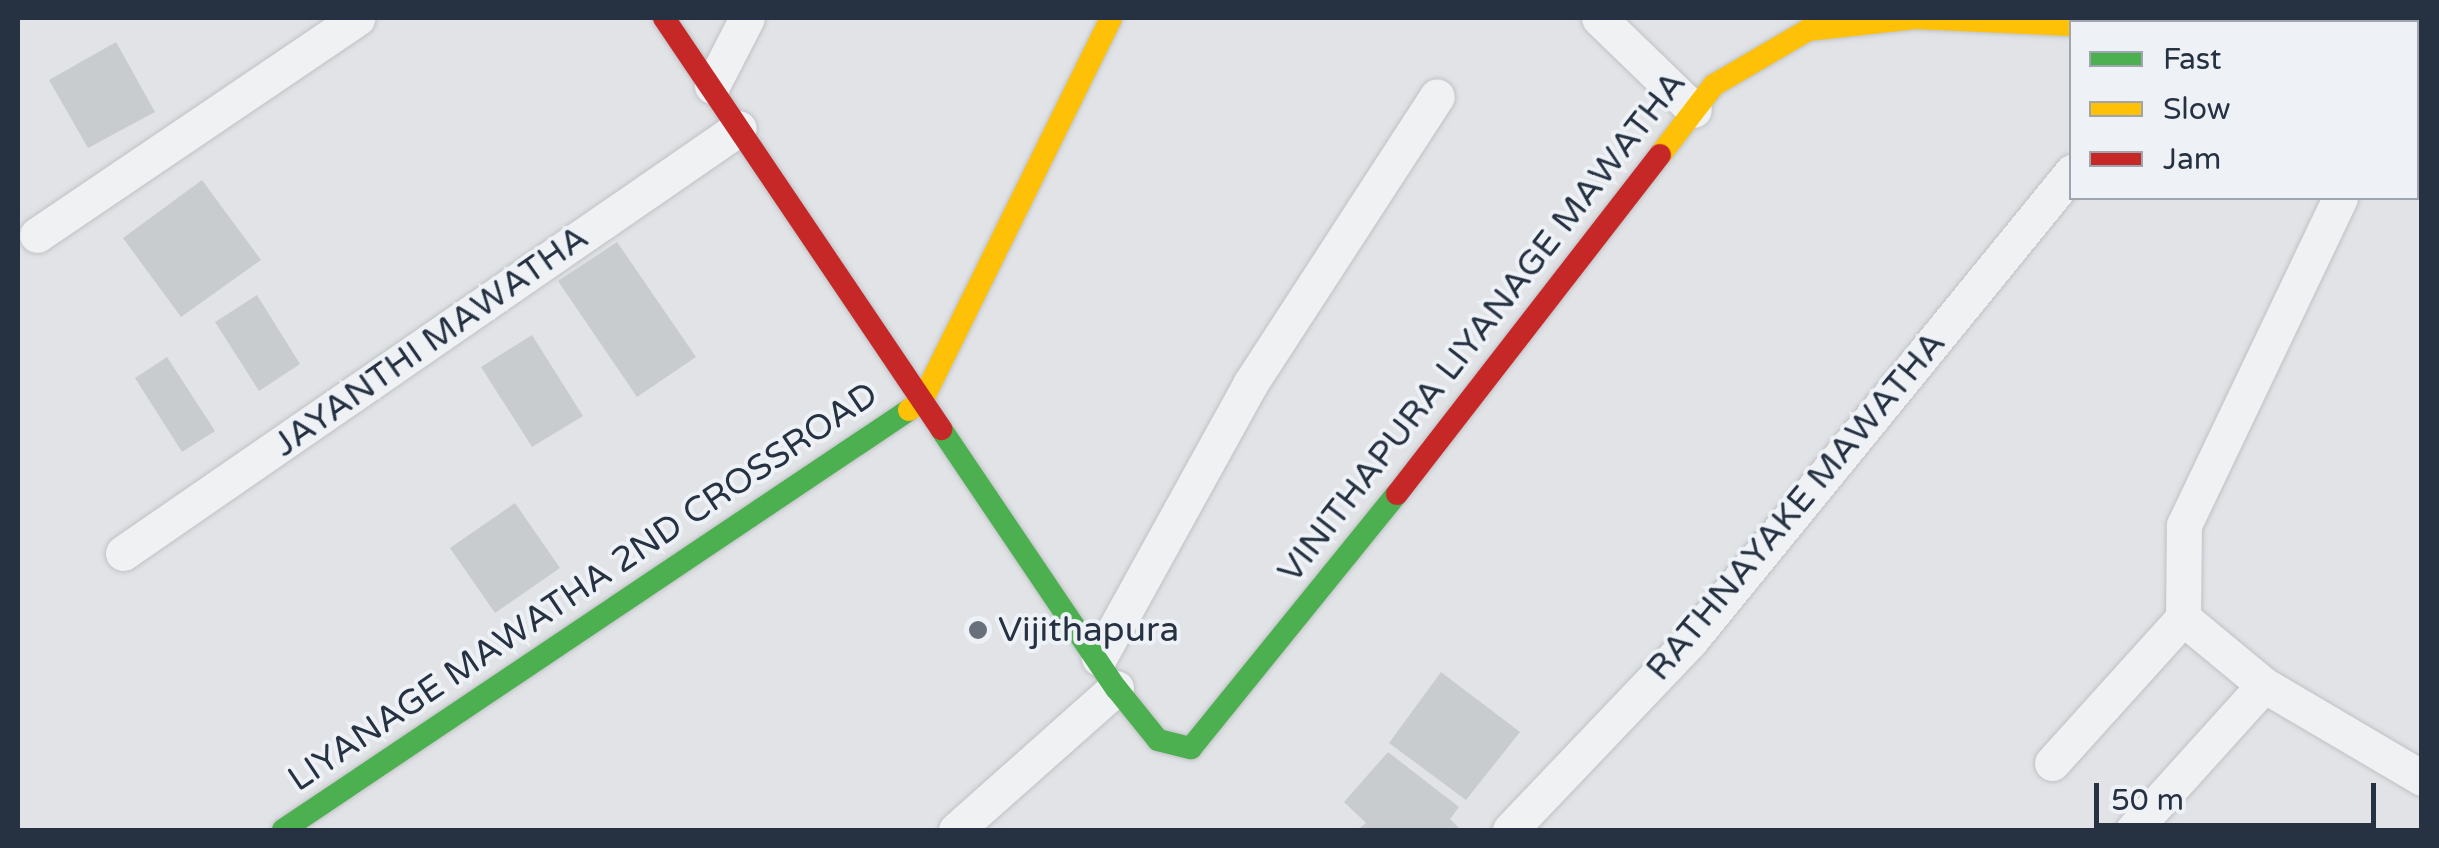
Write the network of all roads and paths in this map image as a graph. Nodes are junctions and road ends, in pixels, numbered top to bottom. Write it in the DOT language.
graph roads {
  1 [pos="358,18"];
  2 [pos="664,18"];
  3 [pos="747,18"];
  4 [pos="1111,18"];
  5 [pos="1599,18"];
  6 [pos="2069,25"];
  7 [pos="712,86"];
  8 [pos="1437,96"];
  9 [pos="1694,110"];
  10 [pos="739,128"];
  11 [pos="2069,176"];
  12 [pos="2339,200"];
  13 [pos="37,235"];
  14 [pos="922,400"];
  15 [pos="123,553"];
  16 [pos="2183,618"];
  17 [pos="1107,673"];
  18 [pos="2264,684"];
  19 [pos="2052,764"];
  20 [pos="2422,778"];
  21 [pos="284,830"];
  22 [pos="956,830"];
  23 [pos="1510,830"];
  24 [pos="2133,830"];
  1 -- 13 [label="street"];
  2 -- 7 [label="street"];
  3 -- 7 [label="street"];
  4 -- 14 [label="street"];
  5 -- 9 [label="street"];
  6 -- 9 [label="street, VINITHAPURA LIYANAGE MAWATHA"];
  7 -- 10 [label="street"];
  8 -- 17 [label="street"];
  9 -- 17 [label="street, VINITHAPURA LIYANAGE MAWATHA"];
  10 -- 14 [label="street"];
  10 -- 15 [label="street, JAYANTHI MAWATHA"];
  11 -- 23 [label="street, RATHNAYAKE MAWATHA"];
  12 -- 16 [label="street"];
  14 -- 17 [label="street"];
  14 -- 21 [label="street, LIYANAGE MAWATHA 2ND CROSSROAD"];
  16 -- 18 [label="street"];
  16 -- 19 [label="street"];
  17 -- 22 [label="street"];
  18 -- 20 [label="street"];
  18 -- 24 [label="street"];
}
